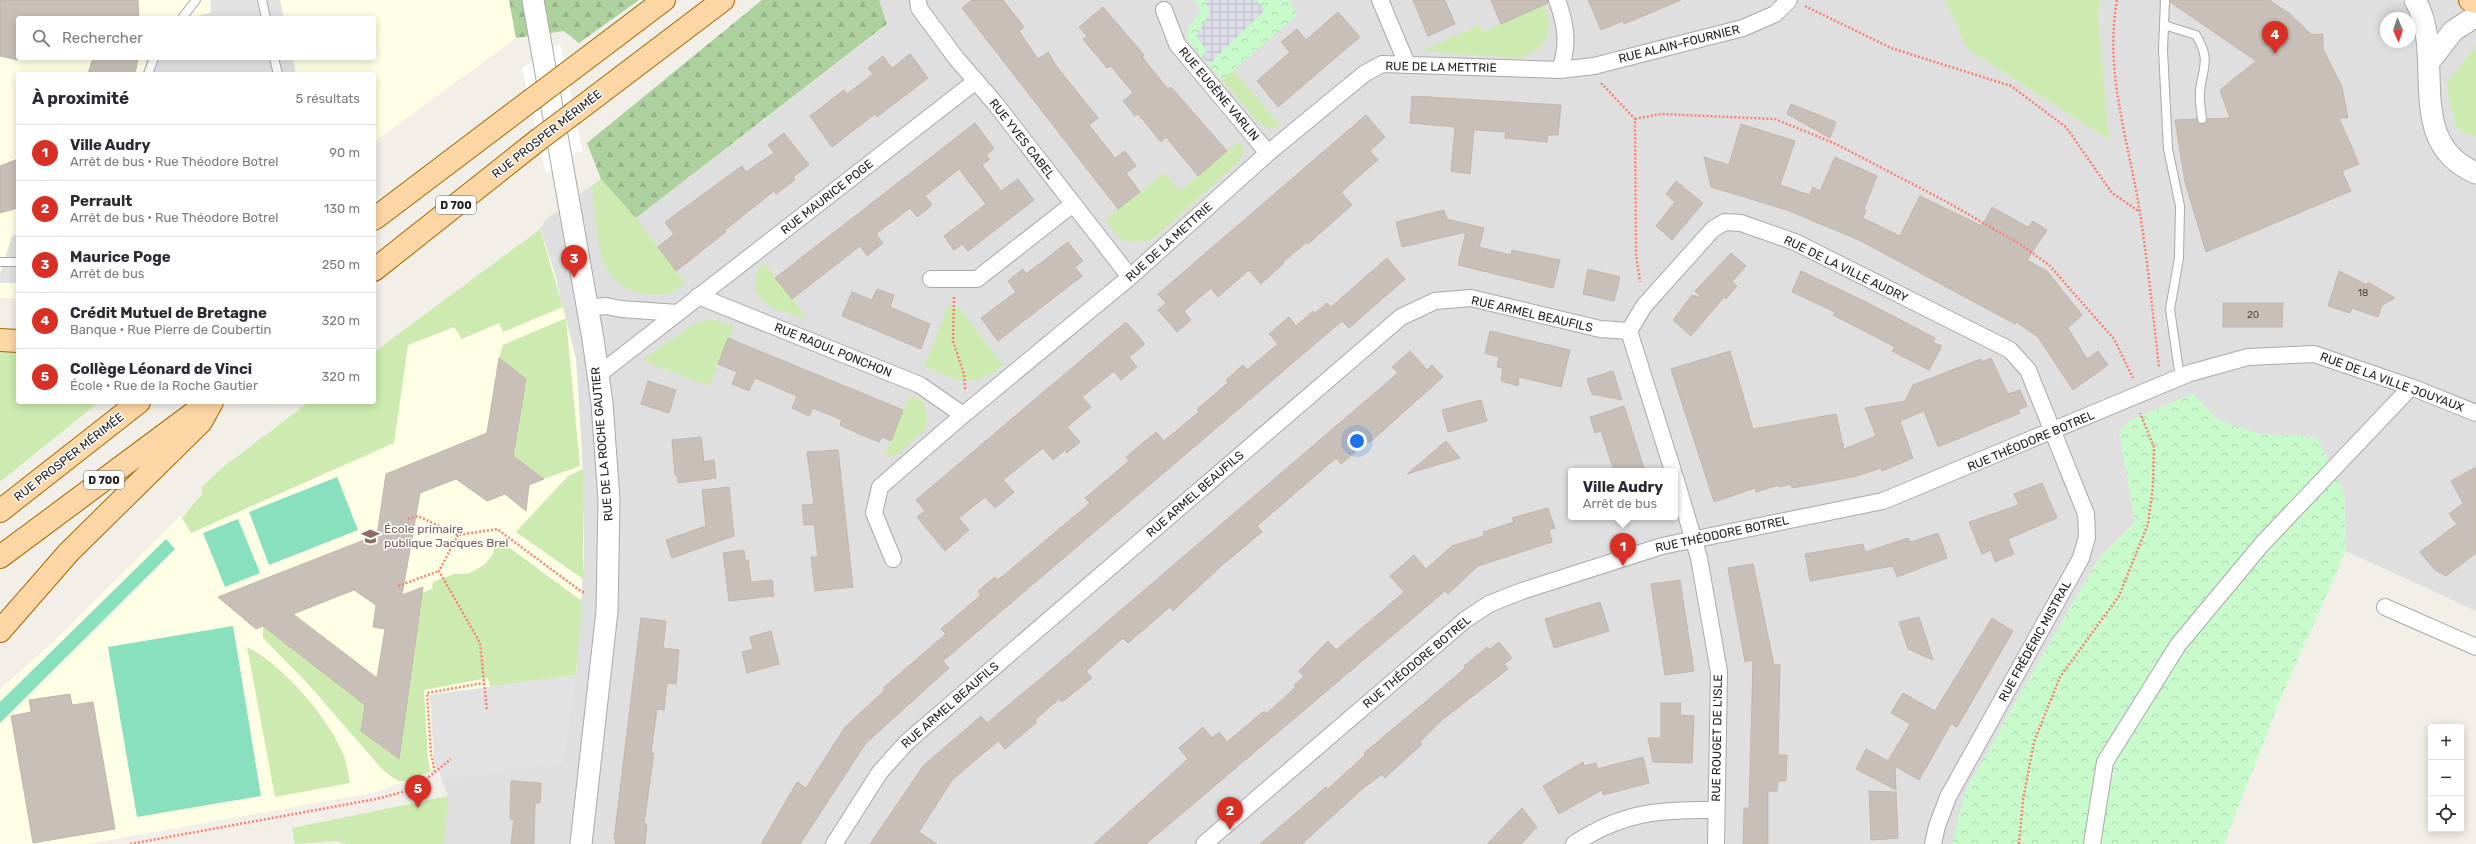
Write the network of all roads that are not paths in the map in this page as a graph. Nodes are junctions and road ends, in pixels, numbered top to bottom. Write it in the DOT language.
graph roads {
  1 [pos="196,0"];
  2 [pos="262,0"];
  3 [pos="533,0"];
  4 [pos="664,0"];
  5 [pos="723,0"];
  6 [pos="918,0"];
  7 [pos="1380,0"];
  8 [pos="1556,0"];
  9 [pos="2165,0"];
  10 [pos="2415,0"];
  11 [pos="2470,0"];
  12 [pos="1795,2"];
  13 [pos="2476,2"];
  14 [pos="1164,10"];
  15 [pos="184,16"];
  16 [pos="266,16"];
  17 [pos="2476,16"];
  18 [pos="2164,25"];
  19 [pos="153,60"];
  20 [pos="274,60"];
  21 [pos="2430,62"];
  22 [pos="1407,64"];
  23 [pos="1560,70"];
  24 [pos="149,72"];
  25 [pos="278,72"];
  26 [pos="976,81"];
  27 [pos="2202,119"];
  28 [pos="1268,154"];
  29 [pos="2476,172"];
  30 [pos="1073,204"];
  31 [pos="376,218"];
  32 [pos="0,262"];
  33 [pos="16,262"];
  34 [pos="376,268"];
  35 [pos="1130,277"];
  36 [pos="931,279"];
  37 [pos="698,296"];
  38 [pos="587,308"];
  39 [pos="678,313"];
  40 [pos="1629,331"];
  41 [pos="0,340"];
  42 [pos="16,340"];
  43 [pos="598,375"];
  44 [pos="2185,376"];
  45 [pos="2411,387"];
  46 [pos="135,404"];
  47 [pos="205,404"];
  48 [pos="211,404"];
  49 [pos="2476,413"];
  50 [pos="963,415"];
  51 [pos="2054,431"];
  52 [pos="1672,468"];
  53 [pos="1678,487"];
  54 [pos="0,511"];
  55 [pos="1693,539"];
  56 [pos="0,557"];
  57 [pos="893,559"];
  58 [pos="2385,607"];
  59 [pos="0,631"];
  60 [pos="2476,647"];
  61 [pos="1716,810"];
  62 [pos="581,844"];
  63 [pos="834,844"];
  64 [pos="1204,844"];
  65 [pos="1574,844"];
  66 [pos="1716,844"];
  67 [pos="1933,844"];
  68 [pos="2092,844"];
  1 -- 15 [label="lane"];
  2 -- 16 [label="lane"];
  3 -- 38 [label="street, RUE DE LA ROCHE GAUTIER"];
  4 -- 31 [label="main road, bridge"];
  5 -- 34 [label="main road, RUE PROSPER MÉRIMÉE / D 700, bridge"];
  6 -- 26 [label="street, RUE YVES CABEL"];
  7 -- 22 [label="street"];
  8 -- 23 [label="street"];
  9 -- 18 [label="lane"];
  10 -- 21 [label="street"];
  11 -- 13 [label="main road"];
  12 -- 23 [label="street, RUE ALAIN-FOURNIER"];
  14 -- 28 [label="street, RUE EUGÈNE VARLIN"];
  17 -- 21 [label="street"];
  18 -- 27 [label="lane"];
  18 -- 44 [label="lane"];
  19 -- 24 [label="lane"];
  20 -- 25 [label="lane"];
  21 -- 29 [label="street"];
  22 -- 23 [label="street, RUE DE LA METTRIE"];
  22 -- 28 [label="street, RUE DE LA METTRIE"];
  26 -- 30 [label="street, RUE YVES CABEL"];
  26 -- 37 [label="street, RUE MAURICE POGE"];
  28 -- 35 [label="street, RUE DE LA METTRIE"];
  30 -- 35 [label="street, RUE YVES CABEL"];
  30 -- 36 [label="street"];
  32 -- 33 [label="lane"];
  35 -- 50 [label="street, RUE DE LA METTRIE"];
  37 -- 39 [label="street, RUE MAURICE POGE"];
  37 -- 50 [label="street, RUE RAOUL PONCHON"];
  38 -- 39 [label="street"];
  38 -- 43 [label="street, RUE DE LA ROCHE GAUTIER"];
  39 -- 43 [label="street, RUE MAURICE POGE"];
  40 -- 51 [label="street, RUE DE LA VILLE AUDRY"];
  40 -- 52 [label="street"];
  40 -- 63 [label="street, RUE ARMEL BEAUFILS"];
  41 -- 42 [label="main road"];
  43 -- 62 [label="street, RUE DE LA ROCHE GAUTIER"];
  44 -- 45 [label="street, RUE DE LA VILLE JOUYAUX"];
  44 -- 51 [label="street, RUE THÉODORE BOTREL"];
  45 -- 49 [label="street, RUE DE LA VILLE JOUYAUX"];
  45 -- 68 [label="street"];
  46 -- 54 [label="main road, RUE PROSPER MÉRIMÉE"];
  47 -- 56 [label="main road, D 700"];
  48 -- 59 [label="main road"];
  50 -- 57 [label="street, RUE DE LA METTRIE"];
  51 -- 55 [label="street, RUE THÉODORE BOTREL"];
  51 -- 67 [label="street, RUE FRÉDÉRIC MISTRAL"];
  53 -- 55 [label="street, RUE ROUGET DE L'ISLE"];
  55 -- 61 [label="street, RUE ROUGET DE L'ISLE"];
  55 -- 64 [label="street, RUE THÉODORE BOTREL"];
  58 -- 60 [label="street"];
  61 -- 65 [label="street"];
  61 -- 66 [label="street, RUE ROUGET DE L'ISLE"];
}
